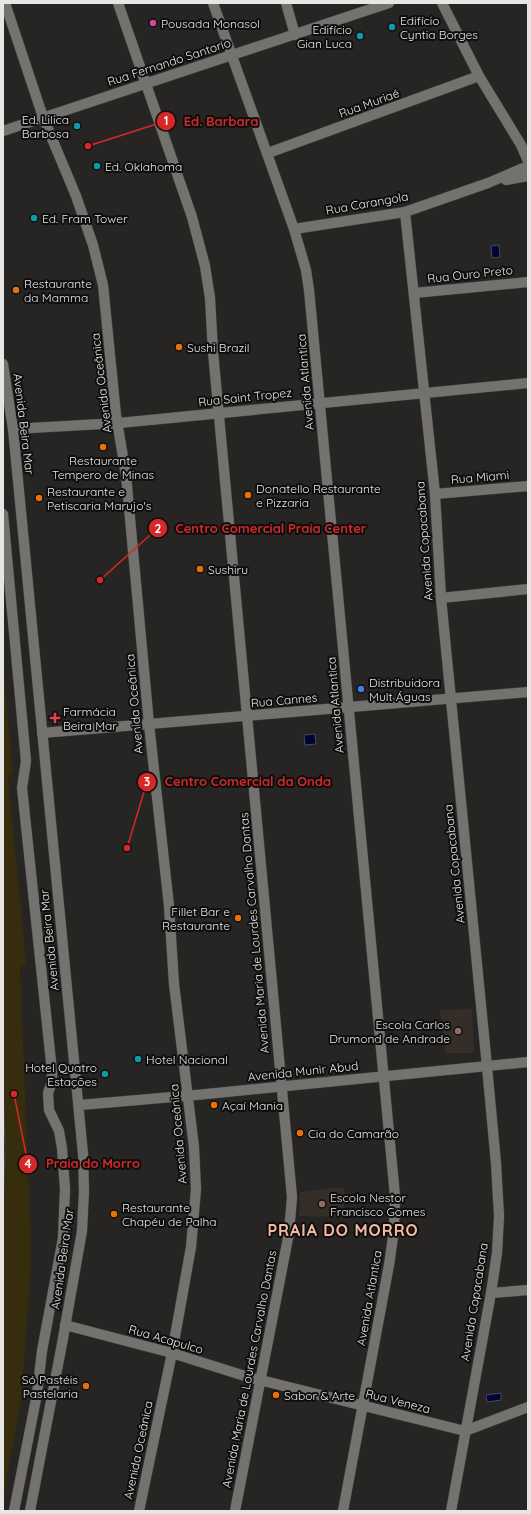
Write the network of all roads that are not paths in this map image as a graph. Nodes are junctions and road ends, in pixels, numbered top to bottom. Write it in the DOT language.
graph roads {
  1 [pos="5,3"];
  2 [pos="118,3"];
  3 [pos="213,3"];
  4 [pos="286,3"];
  5 [pos="388,3"];
  6 [pos="442,3"];
  7 [pos="375,5"];
  8 [pos="295,35"];
  9 [pos="231,56"];
  10 [pos="479,76"];
  11 [pos="144,83"];
  12 [pos="43,117"];
  13 [pos="3,131"];
  14 [pos="524,148"];
  15 [pos="268,153"];
  16 [pos="528,161"];
  17 [pos="528,166"];
  18 [pos="528,176"];
  19 [pos="488,183"];
  20 [pos="405,212"];
  21 [pos="294,229"];
  22 [pos="528,282"];
  23 [pos="414,293"];
  24 [pos="3,364"];
  25 [pos="528,383"];
  26 [pos="424,393"];
  27 [pos="320,403"];
  28 [pos="219,413"];
  29 [pos="119,423"];
  30 [pos="12,429"];
  31 [pos="528,486"];
  32 [pos="435,494"];
  33 [pos="3,514"];
  34 [pos="528,589"];
  35 [pos="441,598"];
  36 [pos="528,692"];
  37 [pos="450,698"];
  38 [pos="348,707"];
  39 [pos="247,716"];
  40 [pos="149,724"];
  41 [pos="42,733"];
  42 [pos="528,1062"];
  43 [pos="487,1067"];
  44 [pos="383,1076"];
  45 [pos="281,1086"];
  46 [pos="188,1095"];
  47 [pos="80,1105"];
  48 [pos="528,1290"];
  49 [pos="491,1294"];
  50 [pos="65,1325"];
  51 [pos="172,1353"];
  52 [pos="260,1380"];
  53 [pos="363,1406"];
  54 [pos="528,1407"];
  55 [pos="465,1431"];
  56 [pos="14,1511"];
  57 [pos="30,1511"];
  58 [pos="139,1511"];
  59 [pos="235,1511"];
  60 [pos="343,1511"];
  61 [pos="451,1511"];
  1 -- 12 [label="street, Avenida Oceânica"];
  2 -- 11 [label="street, Avenida Maria de Lourdes Carvalho Dantas"];
  3 -- 9 [label="street, Avenida Atlantica"];
  4 -- 8 [label="street"];
  5 -- 7 [label="street, Rua Fernando Santorio"];
  6 -- 10 [label="street"];
  7 -- 8 [label="street, Rua Fernando Santorio"];
  8 -- 9 [label="street, Rua Fernando Santorio"];
  9 -- 11 [label="street, Rua Fernando Santorio"];
  9 -- 15 [label="street, Avenida Atlantica"];
  10 -- 14 [label="street"];
  10 -- 15 [label="street, Rua Muriaé"];
  11 -- 12 [label="street, Rua Fernando Santorio"];
  11 -- 28 [label="street, Avenida Maria de Lourdes Carvalho Dantas"];
  12 -- 13 [label="street, Rua Fernando Santorio"];
  12 -- 29 [label="street, Avenida Oceânica"];
  14 -- 16 [label="street"];
  15 -- 21 [label="street, Avenida Atlantica"];
  17 -- 19 [label="street, Rua Carangola"];
  18 -- 19 [label="street, Rua Carangola"];
  19 -- 20 [label="street, Rua Carangola"];
  20 -- 21 [label="street, Rua Carangola"];
  20 -- 23 [label="street, Avenida Copacabana"];
  21 -- 27 [label="street, Avenida Atlantica"];
  22 -- 23 [label="street, Rua Ouro Preto"];
  23 -- 26 [label="street, Avenida Copacabana"];
  24 -- 30 [label="street, Avenida Beira Mar"];
  25 -- 26 [label="street, Rua Saint Tropez"];
  26 -- 27 [label="street, Rua Saint Tropez"];
  26 -- 32 [label="street, Avenida Copacabana"];
  27 -- 28 [label="street, Rua Saint Tropez"];
  27 -- 38 [label="street, Avenida Atlantica"];
  28 -- 29 [label="street, Rua Saint Tropez"];
  28 -- 39 [label="street, Avenida Maria de Lourdes Carvalho Dantas"];
  29 -- 30 [label="street, Rua Saint Tropez"];
  29 -- 40 [label="street, Avenida Oceânica"];
  30 -- 41 [label="street, Avenida Beira Mar"];
  31 -- 32 [label="street, Rua Miami"];
  32 -- 35 [label="street, Avenida Copacabana"];
  33 -- 56 [label="street"];
  34 -- 35 [label="street"];
  35 -- 37 [label="street, Avenida Copacabana"];
  36 -- 37 [label="street, Rua Cannes"];
  37 -- 38 [label="street, Rua Cannes"];
  37 -- 43 [label="street, Avenida Copacabana"];
  38 -- 39 [label="street, Rua Cannes"];
  38 -- 44 [label="street, Avenida Atlantica"];
  39 -- 40 [label="street, Rua Cannes"];
  39 -- 45 [label="street, Avenida Maria de Lourdes Carvalho Dantas"];
  40 -- 41 [label="street, Rua Cannes"];
  40 -- 46 [label="street, Avenida Oceânica"];
  41 -- 47 [label="street, Avenida Beira Mar"];
  42 -- 43 [label="street, Avenida Munir Abud"];
  43 -- 44 [label="street, Avenida Munir Abud"];
  43 -- 49 [label="street, Avenida Copacabana"];
  44 -- 45 [label="street, Avenida Munir Abud"];
  44 -- 53 [label="street, Avenida Atlantica"];
  45 -- 46 [label="street, Avenida Munir Abud"];
  45 -- 52 [label="street, Avenida Maria de Lourdes Carvalho Dantas"];
  46 -- 47 [label="street, Avenida Munir Abud"];
  46 -- 51 [label="street, Avenida Oceânica"];
  47 -- 50 [label="street, Avenida Beira Mar"];
  48 -- 49 [label="street"];
  49 -- 55 [label="street, Avenida Copacabana"];
  50 -- 51 [label="street, Rua Acapulco"];
  50 -- 57 [label="street, Avenida Beira Mar"];
  51 -- 52 [label="street, Rua Acapulco"];
  51 -- 58 [label="street, Avenida Oceânica"];
  52 -- 53 [label="street, Rua Veneza"];
  52 -- 59 [label="street, Avenida Maria de Lourdes Carvalho Dantas"];
  53 -- 55 [label="street, Rua Veneza"];
  53 -- 60 [label="street, Avenida Atlantica"];
  54 -- 55 [label="street"];
  55 -- 61 [label="street, Avenida Copacabana"];
}
